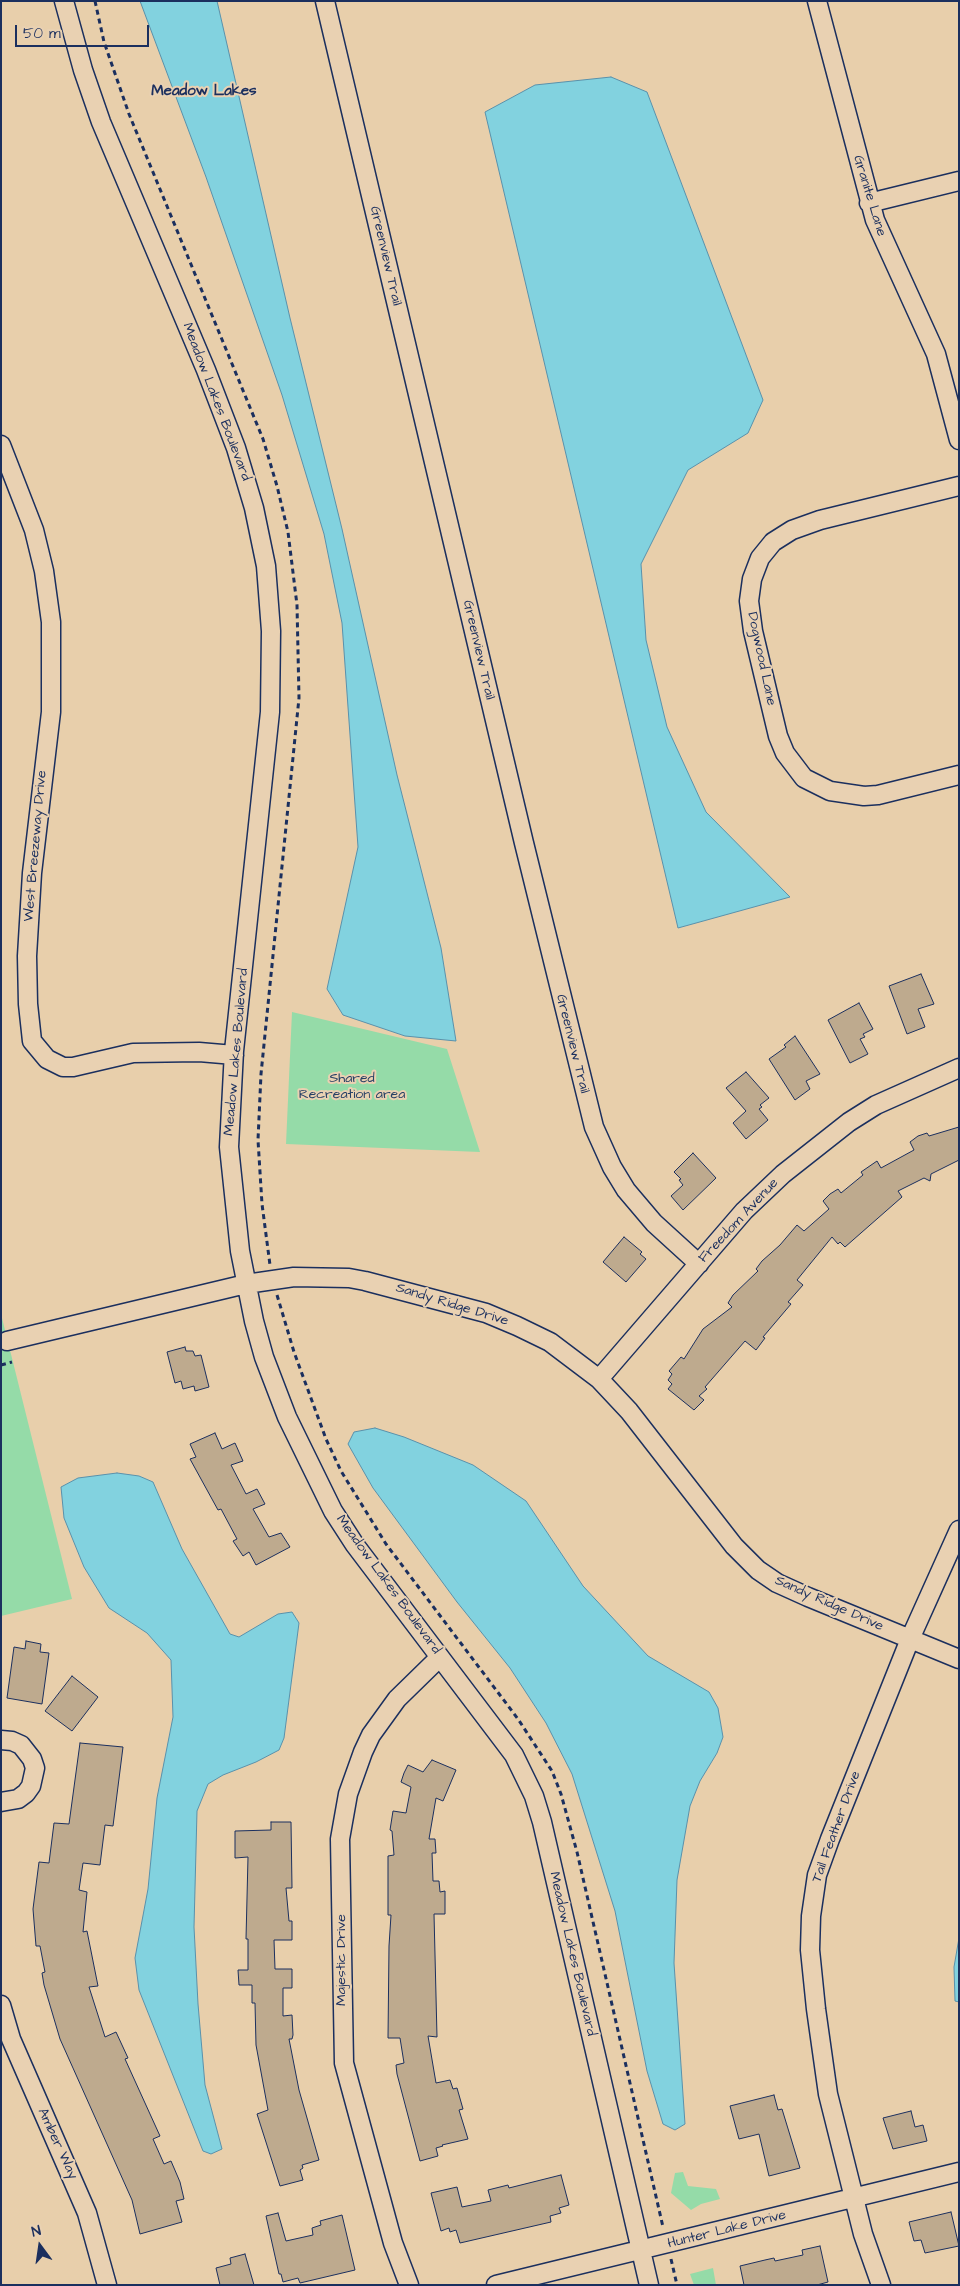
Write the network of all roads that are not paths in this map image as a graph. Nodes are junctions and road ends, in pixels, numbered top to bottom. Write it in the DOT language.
graph roads {
  1 [pos="64,1"];
  2 [pos="325,1"];
  3 [pos="816,1"];
  4 [pos="959,181"];
  5 [pos="870,203"];
  6 [pos="959,440"];
  7 [pos="1,445"];
  8 [pos="959,486"];
  9 [pos="959,775"];
  10 [pos="234,1055"];
  11 [pos="959,1068"];
  12 [pos="699,1264"];
  13 [pos="246,1284"];
  14 [pos="7,1341"];
  15 [pos="599,1379"];
  16 [pos="959,1530"];
  17 [pos="910,1639"];
  18 [pos="440,1657"];
  19 [pos="959,1659"];
  20 [pos="1,1740"];
  21 [pos="1,1802"];
  22 [pos="1,2004"];
  23 [pos="959,2172"];
  24 [pos="854,2199"];
  25 [pos="641,2250"];
  26 [pos="107,2285"];
  27 [pos="409,2285"];
  28 [pos="496,2285"];
  29 [pos="649,2285"];
  30 [pos="881,2285"];
  1 -- 10 [label="street, Meadow Lakes Boulevard"];
  2 -- 12 [label="street, Greenview Trail"];
  3 -- 5 [label="street, Granite Lane"];
  4 -- 5 [label="street"];
  5 -- 6 [label="street, Granite Lane"];
  7 -- 10 [label="street, West Breezeway Drive"];
  8 -- 9 [label="street, Dogwood Lane"];
  10 -- 13 [label="street, Meadow Lakes Boulevard"];
  11 -- 12 [label="street, Freedom Avenue"];
  12 -- 15 [label="street, Freedom Avenue"];
  13 -- 14 [label="street, Sandy Ridge Drive"];
  13 -- 15 [label="street, Sandy Ridge Drive"];
  13 -- 18 [label="street, Meadow Lakes Boulevard"];
  15 -- 17 [label="street, Sandy Ridge Drive"];
  16 -- 17 [label="street, Tail Feather Drive"];
  17 -- 19 [label="street, Sandy Ridge Drive"];
  17 -- 24 [label="street, Tail Feather Drive"];
  18 -- 25 [label="street, Meadow Lakes Boulevard"];
  18 -- 27 [label="street, Majestic Drive"];
  20 -- 21 [label="street"];
  22 -- 26 [label="street, Amber Way"];
  23 -- 24 [label="street, Hunter Lake Drive"];
  24 -- 25 [label="street, Hunter Lake Drive"];
  24 -- 30 [label="street, Tail Feather Drive"];
  25 -- 28 [label="street, Hunter Lake Drive"];
  25 -- 29 [label="street, Meadow Lakes Boulevard"];
}
